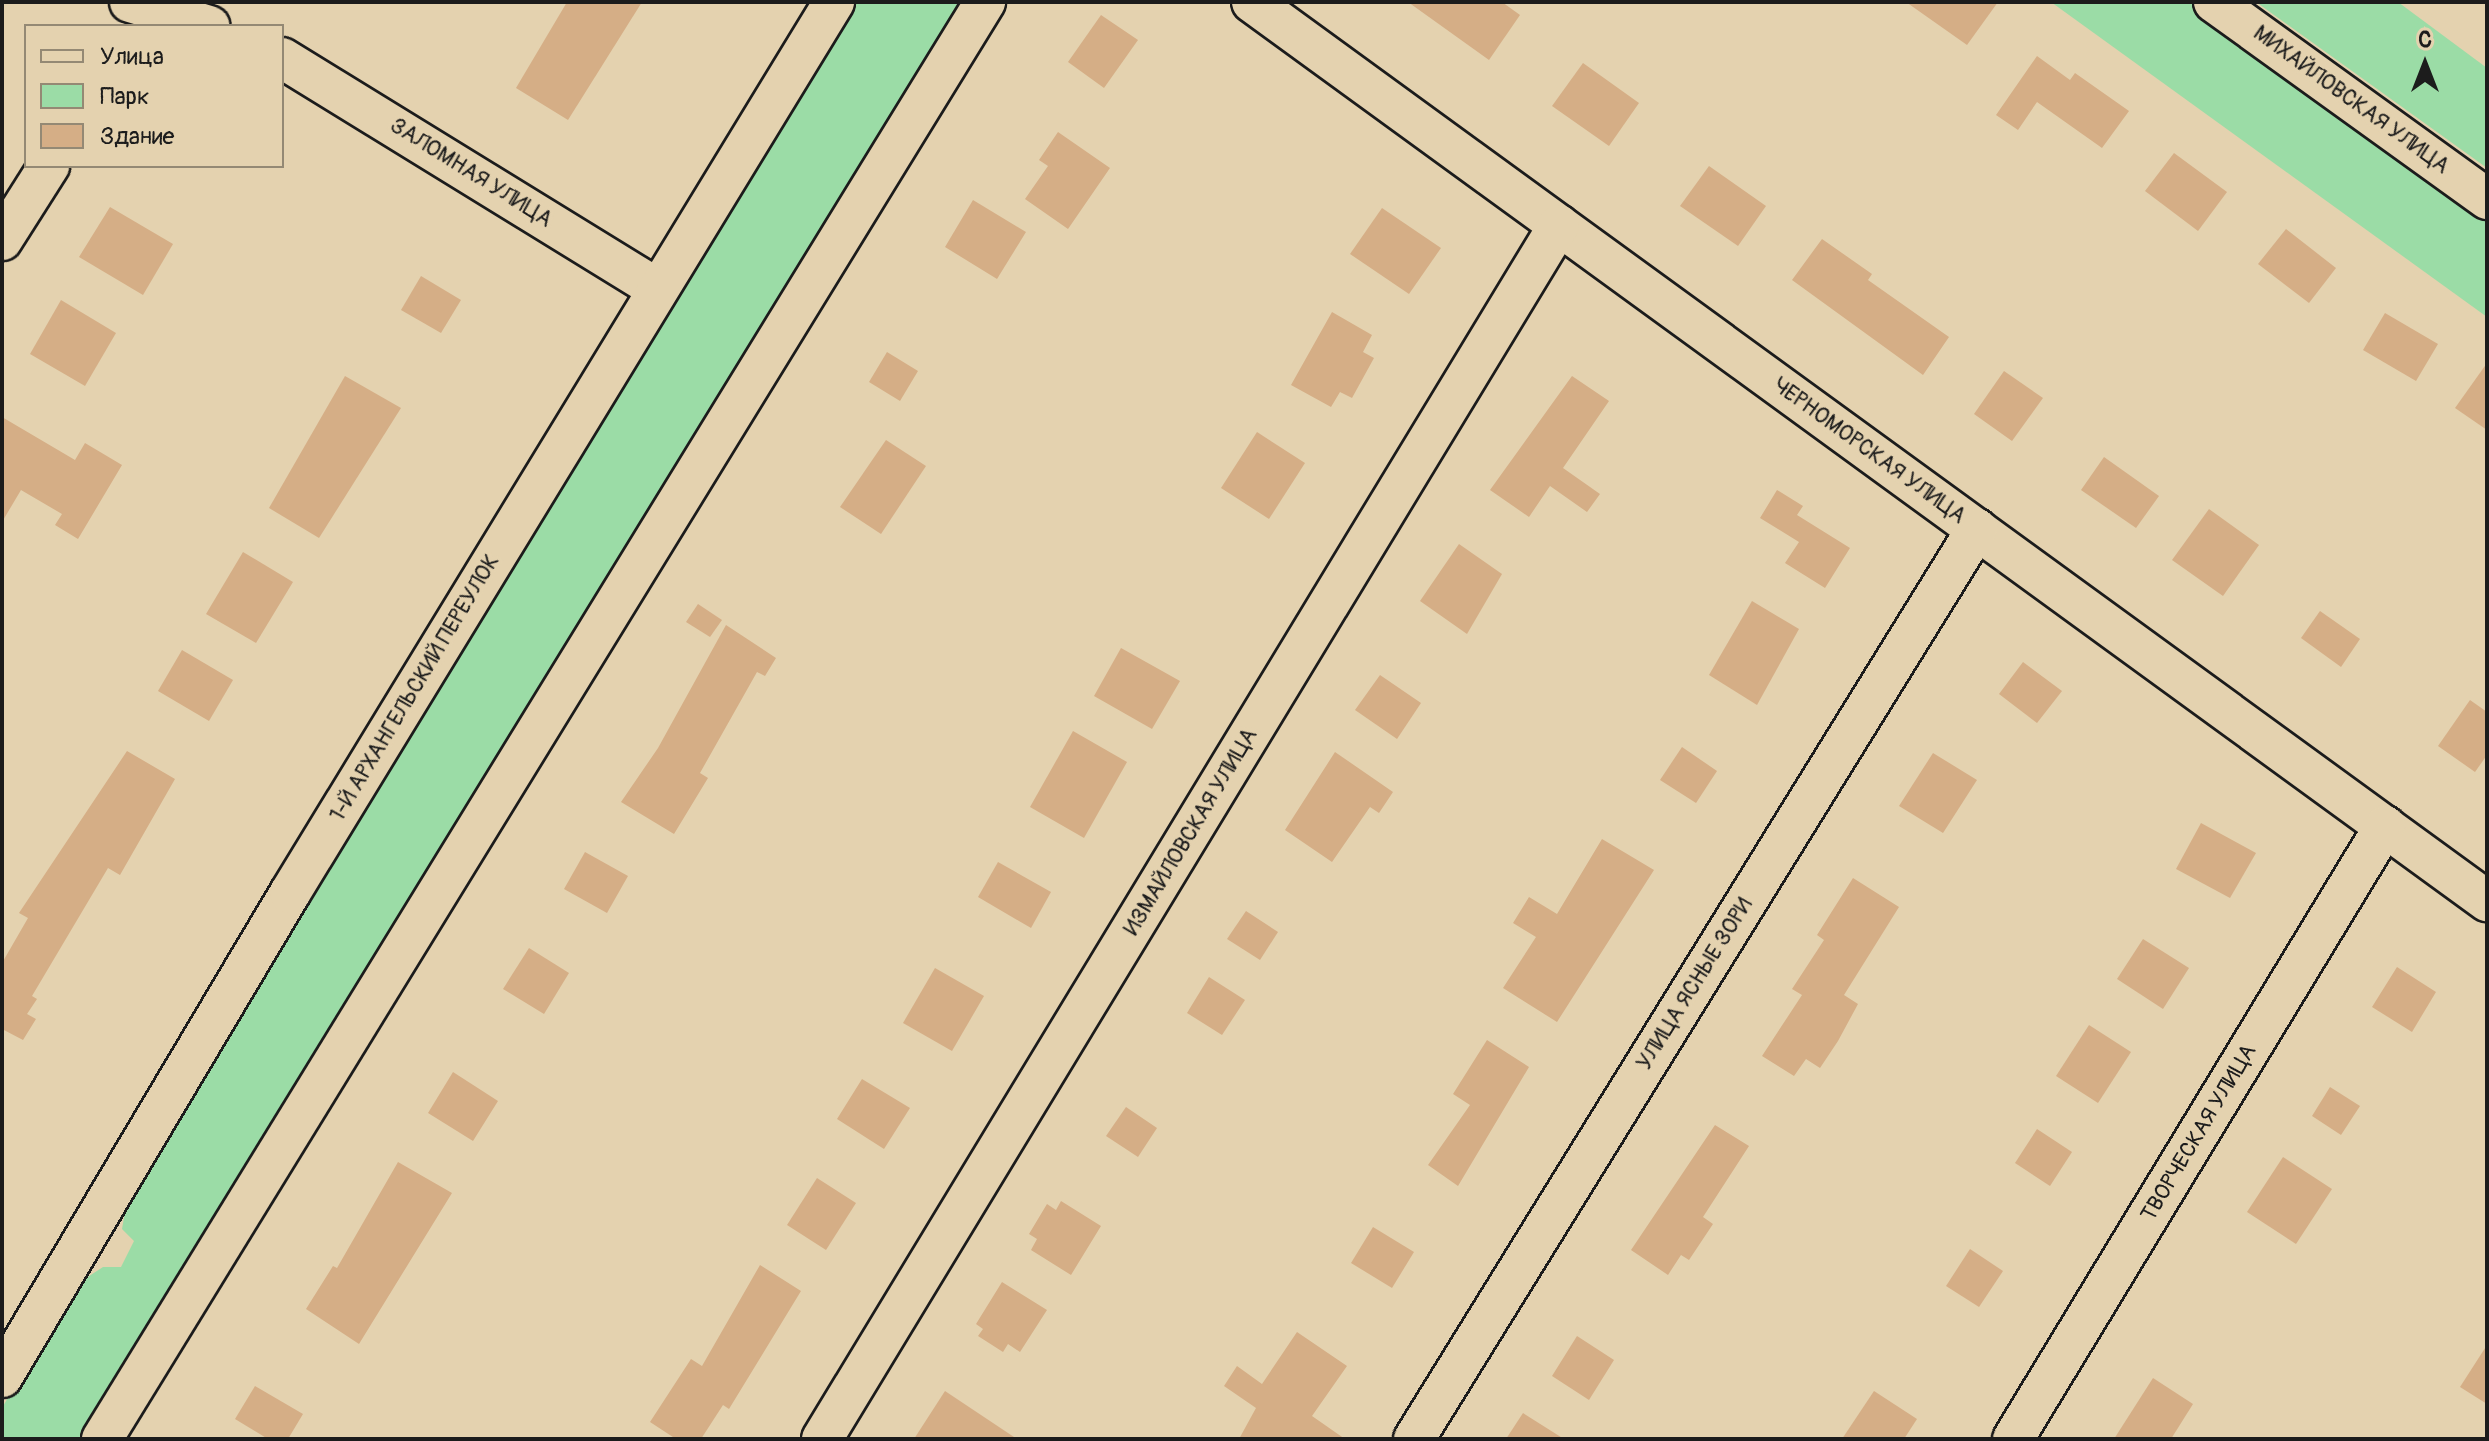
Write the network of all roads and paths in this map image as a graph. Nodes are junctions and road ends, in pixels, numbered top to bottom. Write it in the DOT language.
graph roads {
  1 [pos="834,2"];
  2 [pos="985,2"];
  3 [pos="1252,2"];
  4 [pos="2214,2"];
  5 [pos="142,9"];
  6 [pos="201,24"];
  7 [pos="284,59"];
  8 [pos="48,168"];
  9 [pos="2487,199"];
  10 [pos="1559,225"];
  11 [pos="2,240"];
  12 [pos="658,289"];
  13 [pos="1977,529"];
  14 [pos="2385,826"];
  15 [pos="2487,901"];
  16 [pos="2,1377"];
  17 [pos="102,1439"];
  18 [pos="822,1439"];
  19 [pos="1414,1439"];
  20 [pos="2013,1439"];
  1 -- 12 [label="street, 1-Й АРХАНГЕЛЬСКИЙ ПЕРЕУЛОК"];
  2 -- 17 [label="street"];
  3 -- 10 [label="street, ЧЕРНОМОРСКАЯ УЛИЦА"];
  4 -- 9 [label="street, МИХАЙЛОВСКАЯ УЛИЦА"];
  5 -- 6 [label="street"];
  7 -- 12 [label="street, ЗАЛОМНАЯ УЛИЦА"];
  8 -- 11 [label="street"];
  10 -- 13 [label="street, ЧЕРНОМОРСКАЯ УЛИЦА"];
  10 -- 18 [label="street, ИЗМАЙЛОВСКАЯ УЛИЦА"];
  12 -- 16 [label="street, 1-Й АРХАНГЕЛЬСКИЙ ПЕРЕУЛОК"];
  13 -- 14 [label="street, ЧЕРНОМОРСКАЯ УЛИЦА"];
  13 -- 19 [label="street, УЛИЦА ЯСНЫЕ ЗОРИ"];
  14 -- 15 [label="street, ЧЕРНОМОРСКАЯ УЛИЦА"];
  14 -- 20 [label="street, ТВОРЧЕСКАЯ УЛИЦА"];
}
